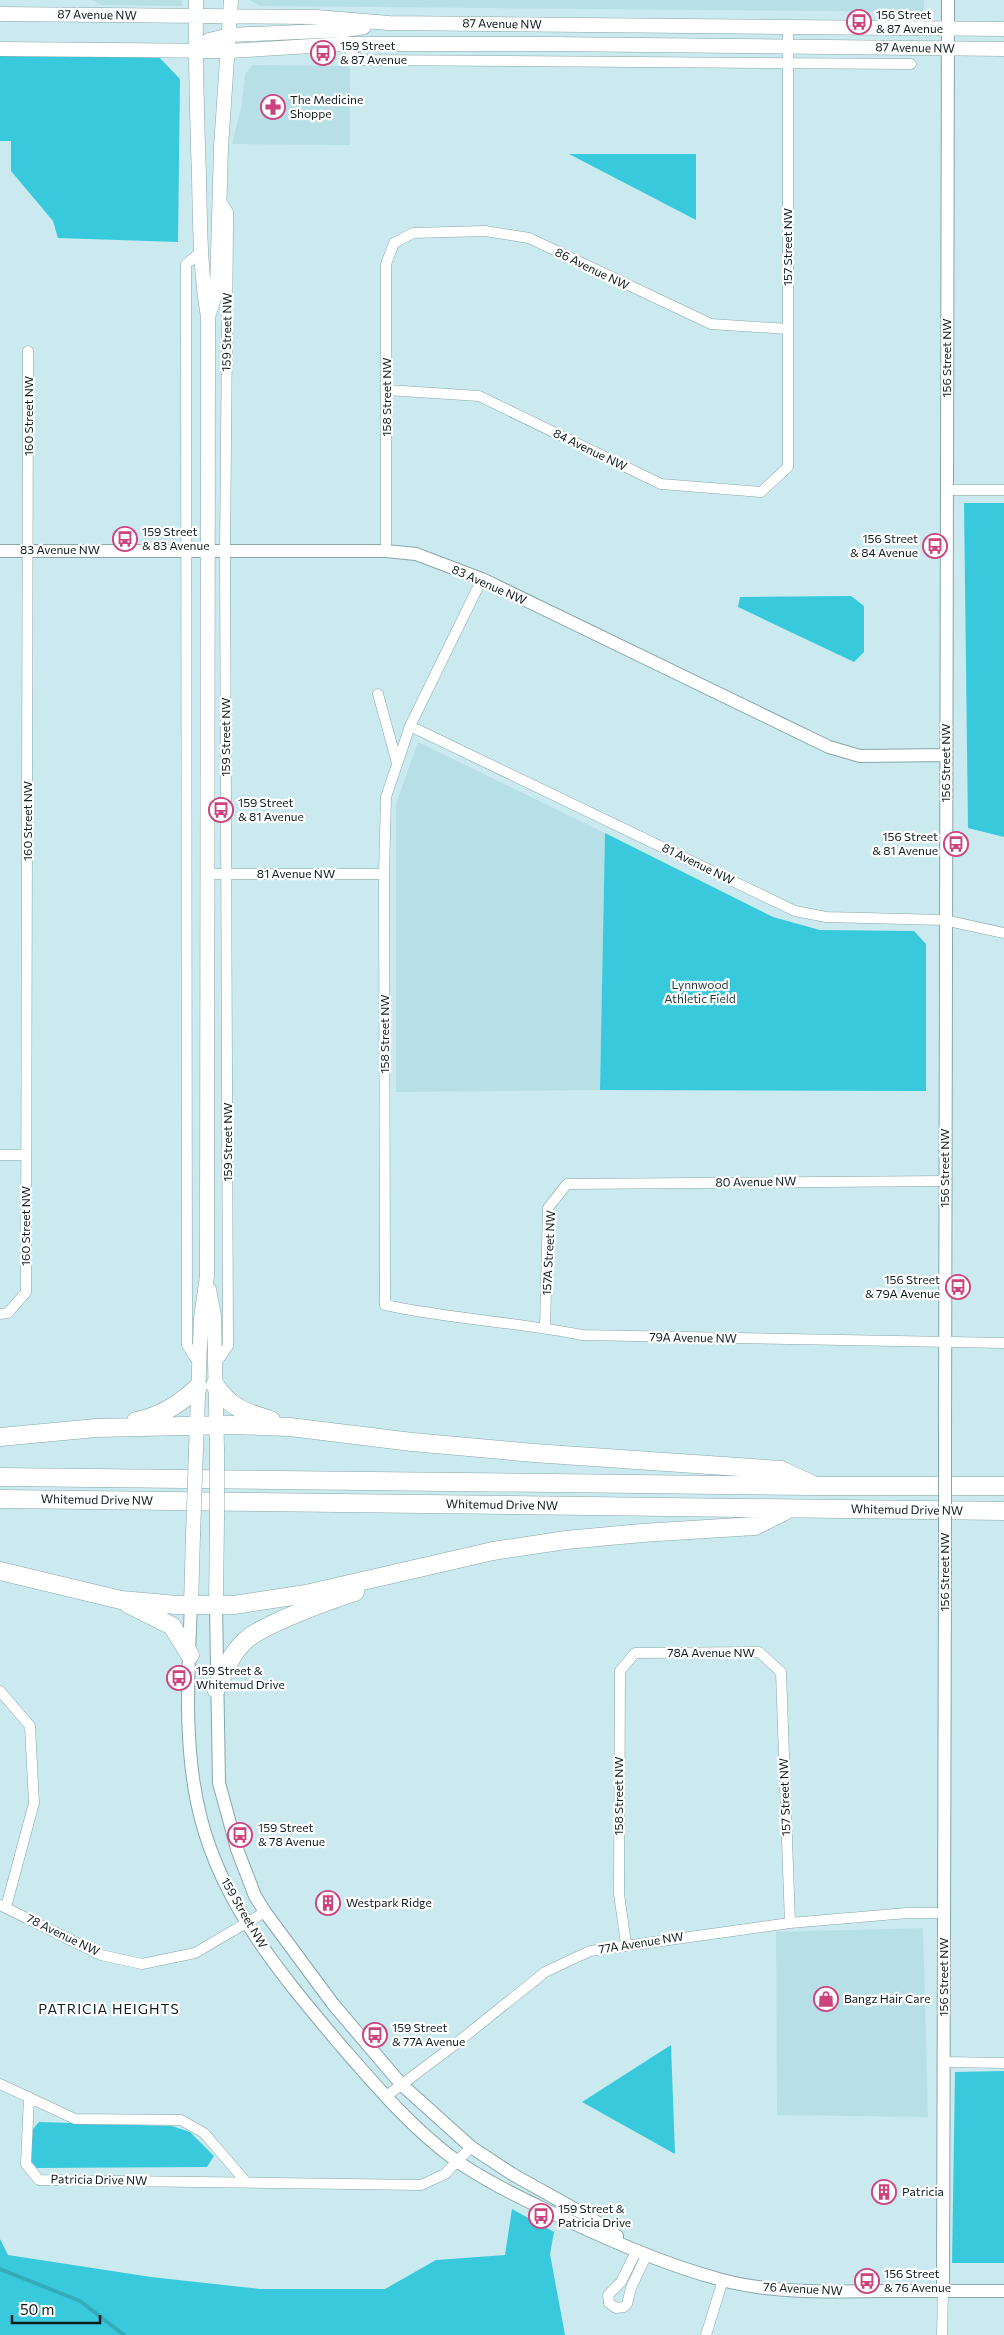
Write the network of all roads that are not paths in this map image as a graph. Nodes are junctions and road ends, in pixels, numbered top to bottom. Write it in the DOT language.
graph roads {
  1 [pos="196,0"];
  2 [pos="231,0"];
  3 [pos="948,0"];
  4 [pos="0,14"];
  5 [pos="196,16"];
  6 [pos="230,16"];
  7 [pos="389,23"];
  8 [pos="788,28"];
  9 [pos="948,29"];
  10 [pos="1004,29"];
  11 [pos="230,35"];
  12 [pos="346,44"];
  13 [pos="789,46"];
  14 [pos="0,49"];
  15 [pos="948,49"];
  16 [pos="1004,49"];
  17 [pos="195,51"];
  18 [pos="229,52"];
  19 [pos="789,64"];
  20 [pos="911,64"];
  21 [pos="219,198"];
  22 [pos="394,243"];
  23 [pos="201,252"];
  24 [pos="208,317"];
  25 [pos="788,328"];
  26 [pos="28,351"];
  27 [pos="387,390"];
  28 [pos="788,467"];
  29 [pos="947,490"];
  30 [pos="1004,490"];
  31 [pos="185,550"];
  32 [pos="208,550"];
  33 [pos="225,550"];
  34 [pos="0,551"];
  35 [pos="29,551"];
  36 [pos="386,551"];
  37 [pos="482,580"];
  38 [pos="378,694"];
  39 [pos="410,726"];
  40 [pos="946,755"];
  41 [pos="397,764"];
  42 [pos="208,874"];
  43 [pos="228,874"];
  44 [pos="384,874"];
  45 [pos="944,920"];
  46 [pos="1004,933"];
  47 [pos="0,1155"];
  48 [pos="26,1155"];
  49 [pos="944,1181"];
  50 [pos="567,1184"];
  51 [pos="207,1276"];
  52 [pos="385,1305"];
  53 [pos="0,1314"];
  54 [pos="545,1328"];
  55 [pos="1004,1343"];
  56 [pos="946,1344"];
  57 [pos="199,1364"];
  58 [pos="215,1365"];
  59 [pos="215,1385"];
  60 [pos="198,1387"];
  61 [pos="217,1425"];
  62 [pos="196,1427"];
  63 [pos="290,1427"];
  64 [pos="96,1428"];
  65 [pos="0,1437"];
  66 [pos="0,1478"];
  67 [pos="816,1486"];
  68 [pos="1004,1486"];
  69 [pos="0,1499"];
  70 [pos="790,1509"];
  71 [pos="1004,1511"];
  72 [pos="453,1560"];
  73 [pos="0,1571"];
  74 [pos="121,1600"];
  75 [pos="191,1605"];
  76 [pos="216,1605"];
  77 [pos="635,1653"];
  78 [pos="190,1655"];
  79 [pos="781,1672"];
  80 [pos="216,1689"];
  81 [pos="0,1691"];
  82 [pos="3,1906"];
  83 [pos="265,1912"];
  84 [pos="944,1913"];
  85 [pos="246,1922"];
  86 [pos="790,1922"];
  87 [pos="626,1944"];
  88 [pos="944,2062"];
  89 [pos="1004,2063"];
  90 [pos="0,2084"];
  91 [pos="401,2084"];
  92 [pos="385,2097"];
  93 [pos="29,2098"];
  94 [pos="471,2147"];
  95 [pos="457,2161"];
  96 [pos="246,2182"];
  97 [pos="642,2252"];
  98 [pos="723,2280"];
  99 [pos="943,2291"];
  100 [pos="1004,2291"];
  101 [pos="706,2335"];
  102 [pos="942,2335"];
  1 -- 5 [label="main road, 159 Street NW"];
  2 -- 6 [label="main road, 159 Street NW"];
  3 -- 9 [label="street, 156 Street NW"];
  4 -- 5 [label="main road, 87 Avenue NW"];
  5 -- 6 [label="main road, 87 Avenue NW"];
  5 -- 17 [label="main road, 159 Street NW"];
  6 -- 7 [label="main road, 87 Avenue NW"];
  6 -- 11 [label="main road, 159 Street NW"];
  7 -- 8 [label="main road, 87 Avenue NW"];
  7 -- 11 [label="main road"];
  8 -- 9 [label="main road, 87 Avenue NW"];
  8 -- 13 [label="street, 157 Street NW"];
  9 -- 10 [label="main road, 87 Avenue NW"];
  9 -- 15 [label="street, 156 Street NW"];
  11 -- 17 [label="main road"];
  11 -- 18 [label="main road, 159 Street NW"];
  12 -- 13 [label="main road, 87 Avenue NW"];
  12 -- 18 [label="main road, 87 Avenue NW"];
  12 -- 19 [label="street, 87 Avenue NW"];
  13 -- 15 [label="main road, 87 Avenue NW"];
  13 -- 19 [label="street, 157 Street NW"];
  14 -- 17 [label="main road, 87 Avenue NW"];
  15 -- 16 [label="main road, 87 Avenue NW"];
  15 -- 29 [label="street, 156 Street NW"];
  17 -- 18 [label="main road, 87 Avenue NW"];
  17 -- 23 [label="main road, 159 Street NW"];
  18 -- 21 [label="main road, 159 Street NW"];
  19 -- 20 [label="street, 87 Avenue NW"];
  19 -- 25 [label="street, 157 Street NW"];
  21 -- 24 [label="main road, 159 Street NW"];
  21 -- 33 [label="street, 159 Street NW"];
  22 -- 25 [label="street, 86 Avenue NW"];
  22 -- 27 [label="street, 158 Street NW"];
  23 -- 24 [label="main road, 159 Street NW"];
  23 -- 31 [label="street"];
  24 -- 32 [label="main road, 159 Street NW"];
  25 -- 28 [label="street, 157 Street NW"];
  26 -- 35 [label="street, 160 Street NW"];
  27 -- 28 [label="street, 84 Avenue NW"];
  27 -- 36 [label="street, 158 Street NW"];
  29 -- 30 [label="street"];
  29 -- 40 [label="street, 156 Street NW"];
  31 -- 32 [label="street, 83 Avenue NW"];
  31 -- 35 [label="street, 83 Avenue NW"];
  31 -- 57 [label="street"];
  32 -- 33 [label="street, 83 Avenue NW"];
  32 -- 42 [label="main road, 159 Street NW"];
  33 -- 36 [label="street, 83 Avenue NW"];
  33 -- 43 [label="street, 159 Street NW"];
  34 -- 35 [label="street, 83 Avenue NW"];
  35 -- 48 [label="street, 160 Street NW"];
  36 -- 37 [label="street, 83 Avenue NW"];
  37 -- 39 [label="street, 158 Street NW"];
  37 -- 40 [label="street, 83 Avenue NW"];
  38 -- 41 [label="street"];
  39 -- 41 [label="street, 158 Street NW"];
  39 -- 45 [label="street, 81 Avenue NW"];
  40 -- 45 [label="street, 156 Street NW"];
  41 -- 44 [label="street, 158 Street NW"];
  42 -- 43 [label="street, 81 Avenue NW"];
  42 -- 51 [label="main road, 159 Street NW"];
  43 -- 44 [label="street, 81 Avenue NW"];
  43 -- 58 [label="street, 159 Street NW"];
  44 -- 52 [label="street, 158 Street NW"];
  45 -- 46 [label="street, 81 Avenue NW"];
  45 -- 49 [label="street, 156 Street NW"];
  47 -- 48 [label="street"];
  48 -- 53 [label="street, 160 Street NW"];
  49 -- 50 [label="street, 80 Avenue NW"];
  49 -- 56 [label="street, 156 Street NW"];
  50 -- 54 [label="street, 157A Street NW"];
  51 -- 57 [label="main road, 159 Street NW"];
  51 -- 58 [label="main road, 159 Street NW"];
  52 -- 54 [label="street, 79A Avenue NW"];
  54 -- 56 [label="street, 79A Avenue NW"];
  55 -- 56 [label="street, 79A Avenue NW"];
  56 -- 84 [label="street, 156 Street NW, bridge"];
  57 -- 60 [label="main road, 159 Street NW"];
  58 -- 59 [label="main road, 159 Street NW"];
  59 -- 61 [label="main road, 159 Street NW"];
  59 -- 63 [label="highway"];
  60 -- 62 [label="main road, 159 Street NW"];
  60 -- 64 [label="highway"];
  61 -- 62 [label="highway"];
  61 -- 63 [label="highway"];
  61 -- 76 [label="main road, 159 Street NW, bridge"];
  62 -- 64 [label="highway"];
  62 -- 75 [label="main road, 159 Street NW, bridge"];
  63 -- 67 [label="highway"];
  64 -- 65 [label="highway"];
  66 -- 67 [label="highway, Whitemud Drive NW"];
  67 -- 68 [label="highway, Whitemud Drive NW"];
  69 -- 70 [label="highway, Whitemud Drive NW"];
  70 -- 71 [label="highway, Whitemud Drive NW"];
  70 -- 72 [label="highway"];
  72 -- 76 [label="highway"];
  72 -- 80 [label="highway"];
  73 -- 74 [label="highway"];
  74 -- 75 [label="highway"];
  74 -- 78 [label="highway"];
  75 -- 76 [label="highway"];
  75 -- 78 [label="street, 159 Street NW"];
  76 -- 80 [label="street, 159 Street NW"];
  77 -- 79 [label="street, 78A Avenue NW"];
  77 -- 87 [label="street, 158 Street NW"];
  78 -- 85 [label="street, 159 Street NW"];
  79 -- 86 [label="street, 157 Street NW"];
  80 -- 83 [label="street, 159 Street NW"];
  81 -- 82 [label="street"];
  82 -- 85 [label="street, 78 Avenue NW"];
  83 -- 85 [label="street, 78 Avenue NW"];
  83 -- 91 [label="street, 159 Street NW"];
  84 -- 86 [label="street, 77A Avenue NW"];
  84 -- 88 [label="street, 156 Street NW"];
  85 -- 92 [label="street, 159 Street NW"];
  86 -- 87 [label="street, 77A Avenue NW"];
  87 -- 91 [label="street, 77A Avenue NW"];
  88 -- 89 [label="street"];
  88 -- 99 [label="street, 156 Street NW"];
  90 -- 93 [label="street"];
  91 -- 92 [label="street, 77A Avenue NW"];
  91 -- 94 [label="street, 159 Street NW"];
  92 -- 95 [label="street, 159 Street NW"];
  93 -- 96 [label="street"];
  93 -- 96 [label="street, Patricia Drive NW"];
  94 -- 95 [label="street, Patricia Drive NW"];
  94 -- 97 [label="street, 159 Street NW"];
  95 -- 96 [label="street, Patricia Drive NW"];
  95 -- 97 [label="street, 159 Street NW"];
  97 -- 97 [label="street"];
  97 -- 98 [label="street, 159 Street NW"];
  98 -- 99 [label="street, 76 Avenue NW"];
  98 -- 101 [label="street"];
  99 -- 100 [label="street, 76 Avenue NW"];
  99 -- 102 [label="street, 156 Street NW"];
}
